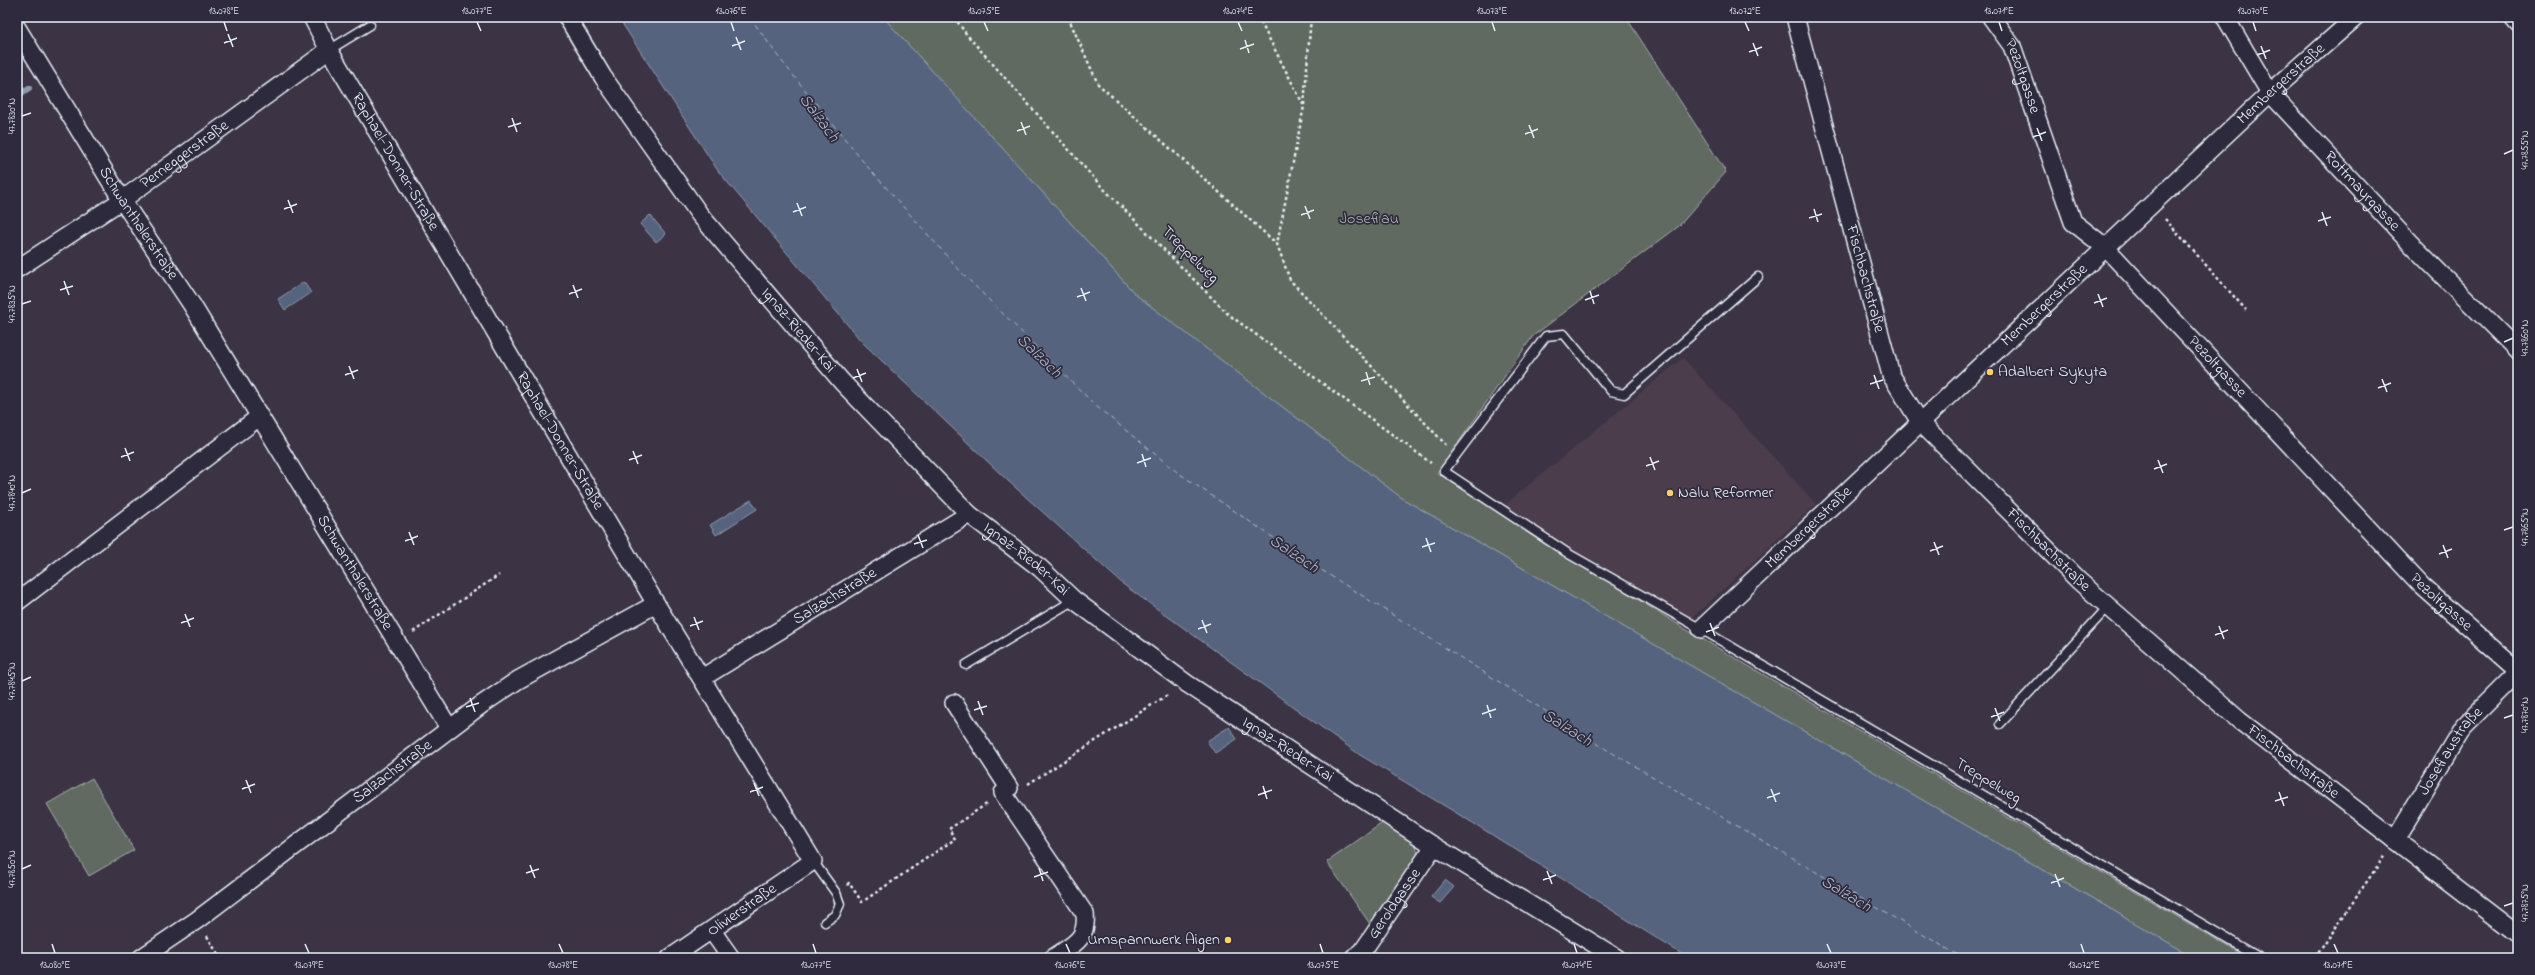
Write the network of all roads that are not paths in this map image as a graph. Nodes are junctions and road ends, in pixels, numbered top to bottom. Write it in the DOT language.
graph roads {
  1 [pos="312,17"];
  2 [pos="567,17"];
  3 [pos="1795,17"];
  4 [pos="1991,17"];
  5 [pos="2225,17"];
  6 [pos="2356,17"];
  7 [pos="2512,17"];
  8 [pos="2518,24"];
  9 [pos="370,25"];
  10 [pos="17,28"];
  11 [pos="329,50"];
  12 [pos="2270,92"];
  13 [pos="122,200"];
  14 [pos="2105,247"];
  15 [pos="17,270"];
  16 [pos="1758,276"];
  17 [pos="2518,351"];
  18 [pos="259,417"];
  19 [pos="1920,422"];
  20 [pos="969,514"];
  21 [pos="1074,600"];
  22 [pos="17,602"];
  23 [pos="656,604"];
  24 [pos="2109,606"];
  25 [pos="1701,629"];
  26 [pos="966,665"];
  27 [pos="2518,671"];
  28 [pos="702,678"];
  29 [pos="954,703"];
  30 [pos="2000,724"];
  31 [pos="449,728"];
  32 [pos="2395,840"];
  33 [pos="1434,846"];
  34 [pos="813,861"];
  35 [pos="826,922"];
  36 [pos="712,931"];
  37 [pos="2518,934"];
  38 [pos="141,958"];
  39 [pos="670,958"];
  40 [pos="731,958"];
  41 [pos="1053,958"];
  42 [pos="1353,958"];
  43 [pos="1617,958"];
  44 [pos="2260,958"];
  1 -- 11 [label="street, Raphael-Donner-Straße"];
  2 -- 20 [label="street, Ignaz-Rieder-Kai"];
  3 -- 19 [label="street, Fischbachstraße"];
  4 -- 14 [label="street, Pezoltgasse"];
  5 -- 12 [label="street, Rottmayrgasse"];
  6 -- 12 [label="street, Membergerstraße"];
  7 -- 8 [label="street"];
  9 -- 11 [label="lane"];
  10 -- 13 [label="street, Schwanthalerstraße"];
  11 -- 13 [label="street, Perneggerstraße"];
  11 -- 23 [label="street, Raphael-Donner-Straße"];
  12 -- 14 [label="street, Membergerstraße"];
  12 -- 17 [label="street, Rottmayrgasse"];
  13 -- 15 [label="street, Perneggerstraße"];
  13 -- 18 [label="street, Schwanthalerstraße"];
  14 -- 19 [label="street, Membergerstraße"];
  14 -- 27 [label="street, Pezoltgasse"];
  16 -- 25 [label="lane, Treppelweg"];
  18 -- 22 [label="street"];
  18 -- 31 [label="street, Schwanthalerstraße"];
  19 -- 24 [label="street, Fischbachstraße"];
  19 -- 25 [label="street, Membergerstraße"];
  20 -- 21 [label="street, Ignaz-Rieder-Kai"];
  20 -- 28 [label="street, Salzachstraße"];
  21 -- 26 [label="lane"];
  21 -- 33 [label="street, Ignaz-Rieder-Kai"];
  23 -- 28 [label="street, Raphael-Donner-Straße"];
  23 -- 31 [label="street, Salzachstraße"];
  24 -- 30 [label="lane"];
  24 -- 32 [label="street, Fischbachstraße"];
  25 -- 44 [label="lane, Treppelweg"];
  27 -- 32 [label="street, Josefiaustraße"];
  28 -- 34 [label="street, Raphael-Donner-Straße"];
  29 -- 41 [label="street"];
  31 -- 38 [label="street, Salzachstraße"];
  32 -- 37 [label="street, Fischbachstraße"];
  33 -- 42 [label="street, Geroldgasse"];
  33 -- 43 [label="street, Ignaz-Rieder-Kai"];
  34 -- 35 [label="lane"];
  34 -- 36 [label="street, Olivierstraße"];
  36 -- 39 [label="street, Olivierstraße"];
  36 -- 40 [label="street"];
}
